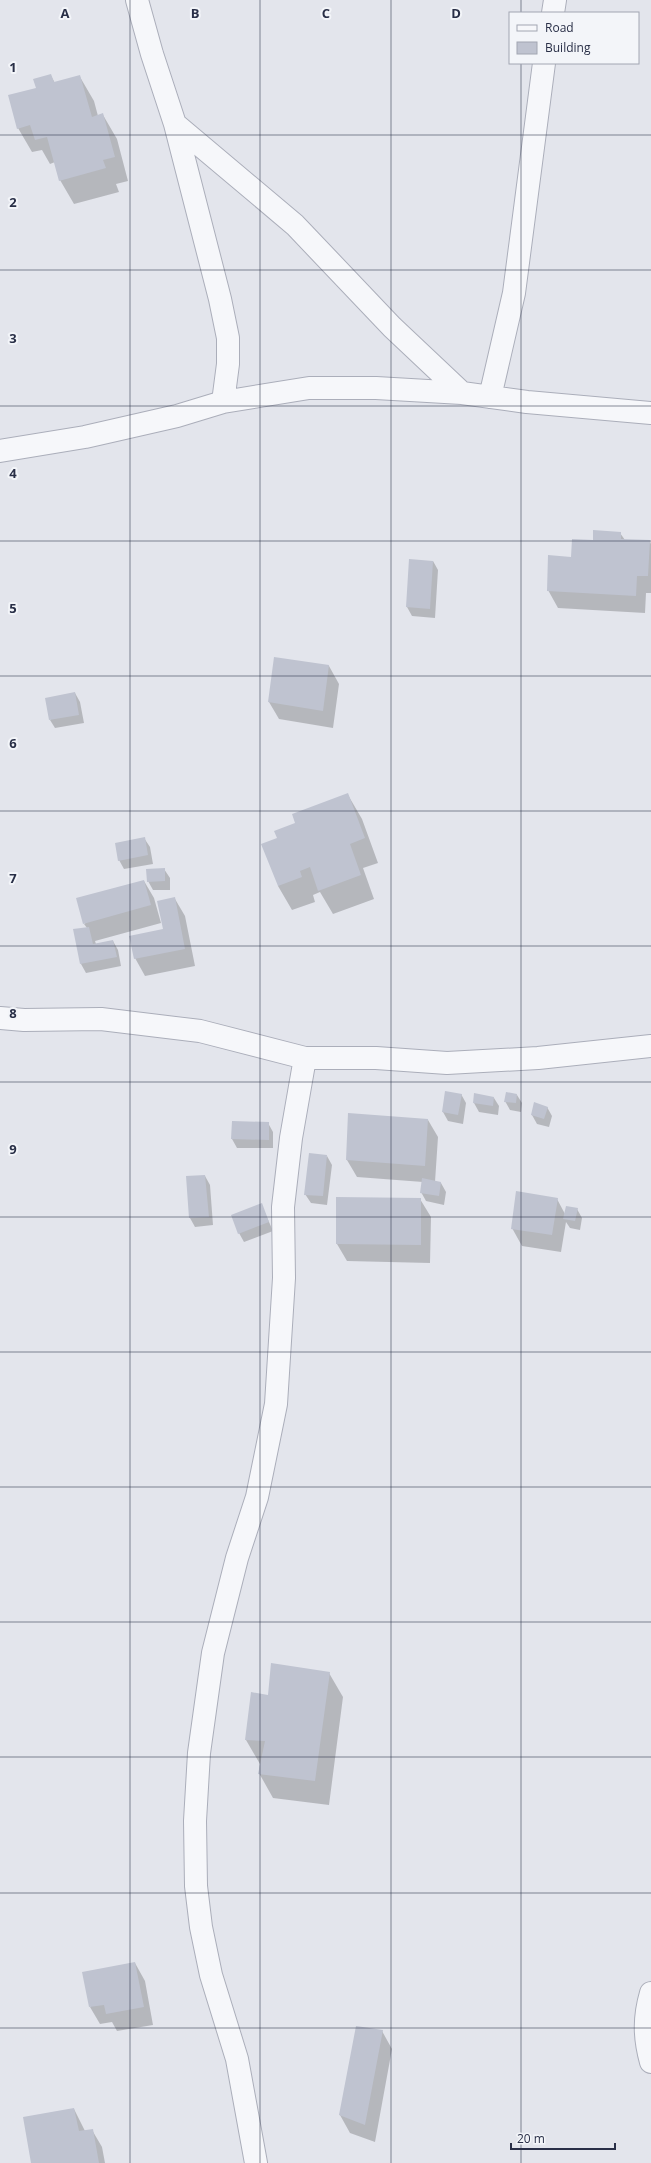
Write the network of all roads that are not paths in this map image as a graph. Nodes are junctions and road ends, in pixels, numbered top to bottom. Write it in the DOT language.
graph roads {
  1 [pos="137,0"];
  2 [pos="555,0"];
  3 [pos="553,12"];
  4 [pos="544,64"];
  5 [pos="176,124"];
  6 [pos="462,393"];
  7 [pos="490,397"];
  8 [pos="223,402"];
  9 [pos="651,413"];
  10 [pos="0,451"];
  11 [pos="0,1018"];
  12 [pos="651,1046"];
  13 [pos="305,1058"];
  14 [pos="651,1993"];
  15 [pos="651,2062"];
  16 [pos="256,2163"];
  1 -- 5 [label="street"];
  2 -- 3 [label="street"];
  4 -- 7 [label="street"];
  5 -- 6 [label="street"];
  5 -- 8 [label="street"];
  6 -- 7 [label="street"];
  6 -- 8 [label="street"];
  7 -- 9 [label="street"];
  8 -- 10 [label="street"];
  11 -- 13 [label="street"];
  12 -- 13 [label="street"];
  13 -- 16 [label="street"];
  14 -- 15 [label="street"];
}
